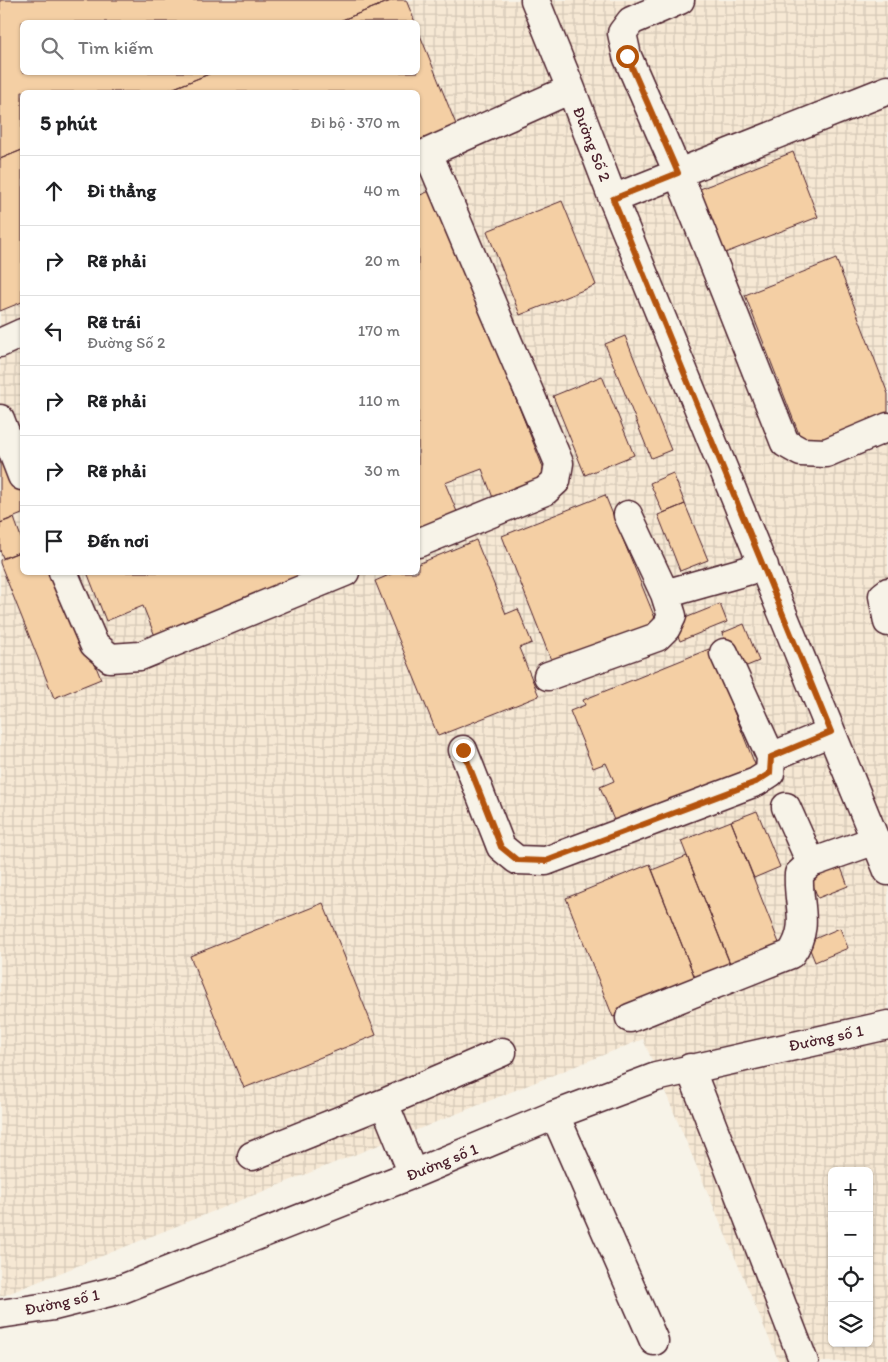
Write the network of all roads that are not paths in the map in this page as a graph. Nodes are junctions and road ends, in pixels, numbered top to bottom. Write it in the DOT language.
graph roads {
  1 [pos="535,0"];
  2 [pos="680,0"];
  3 [pos="571,89"];
  4 [pos="888,90"];
  5 [pos="423,155"];
  6 [pos="678,173"];
  7 [pos="613,199"];
  8 [pos="20,334"];
  9 [pos="0,343"];
  10 [pos="0,419"];
  11 [pos="888,427"];
  12 [pos="20,471"];
  13 [pos="628,515"];
  14 [pos="420,542"];
  15 [pos="764,566"];
  16 [pos="64,575"];
  17 [pos="338,575"];
  18 [pos="888,592"];
  19 [pos="665,594"];
  20 [pos="888,622"];
  21 [pos="724,653"];
  22 [pos="548,676"];
  23 [pos="831,732"];
  24 [pos="463,750"];
  25 [pos="771,757"];
  26 [pos="786,807"];
  27 [pos="876,840"];
  28 [pos="811,863"];
  29 [pos="888,871"];
  30 [pos="630,1018"];
  31 [pos="888,1025"];
  32 [pos="502,1052"];
  33 [pos="690,1068"];
  34 [pos="384,1103"];
  35 [pos="555,1115"];
  36 [pos="252,1156"];
  37 [pos="413,1174"];
  38 [pos="0,1314"];
  39 [pos="654,1342"];
  40 [pos="804,1362"];
  1 -- 3 [label="street, Đường Số 2"];
  2 -- 6 [label="street"];
  3 -- 5 [label="street"];
  3 -- 7 [label="street, Đường Số 2"];
  4 -- 6 [label="street"];
  5 -- 14 [label="street"];
  6 -- 7 [label="street"];
  6 -- 11 [label="street"];
  7 -- 15 [label="street, Đường Số 2"];
  8 -- 9 [label="street"];
  10 -- 12 [label="street"];
  13 -- 19 [label="street"];
  15 -- 19 [label="street"];
  15 -- 23 [label="street, Đường Số 2"];
  16 -- 17 [label="street"];
  18 -- 20 [label="street"];
  19 -- 22 [label="street"];
  21 -- 25 [label="street"];
  23 -- 25 [label="street"];
  23 -- 27 [label="street, Đường Số 2"];
  24 -- 25 [label="street"];
  26 -- 28 [label="street"];
  27 -- 28 [label="street"];
  27 -- 29 [label="street, Đường Số 2"];
  28 -- 30 [label="street"];
  31 -- 33 [label="street, Đường số 1"];
  32 -- 34 [label="street"];
  33 -- 35 [label="street, Đường số 1"];
  33 -- 40 [label="street"];
  34 -- 36 [label="street"];
  34 -- 37 [label="street"];
  35 -- 37 [label="street, Đường số 1"];
  35 -- 39 [label="street"];
  37 -- 38 [label="street, Đường số 1"];
}
